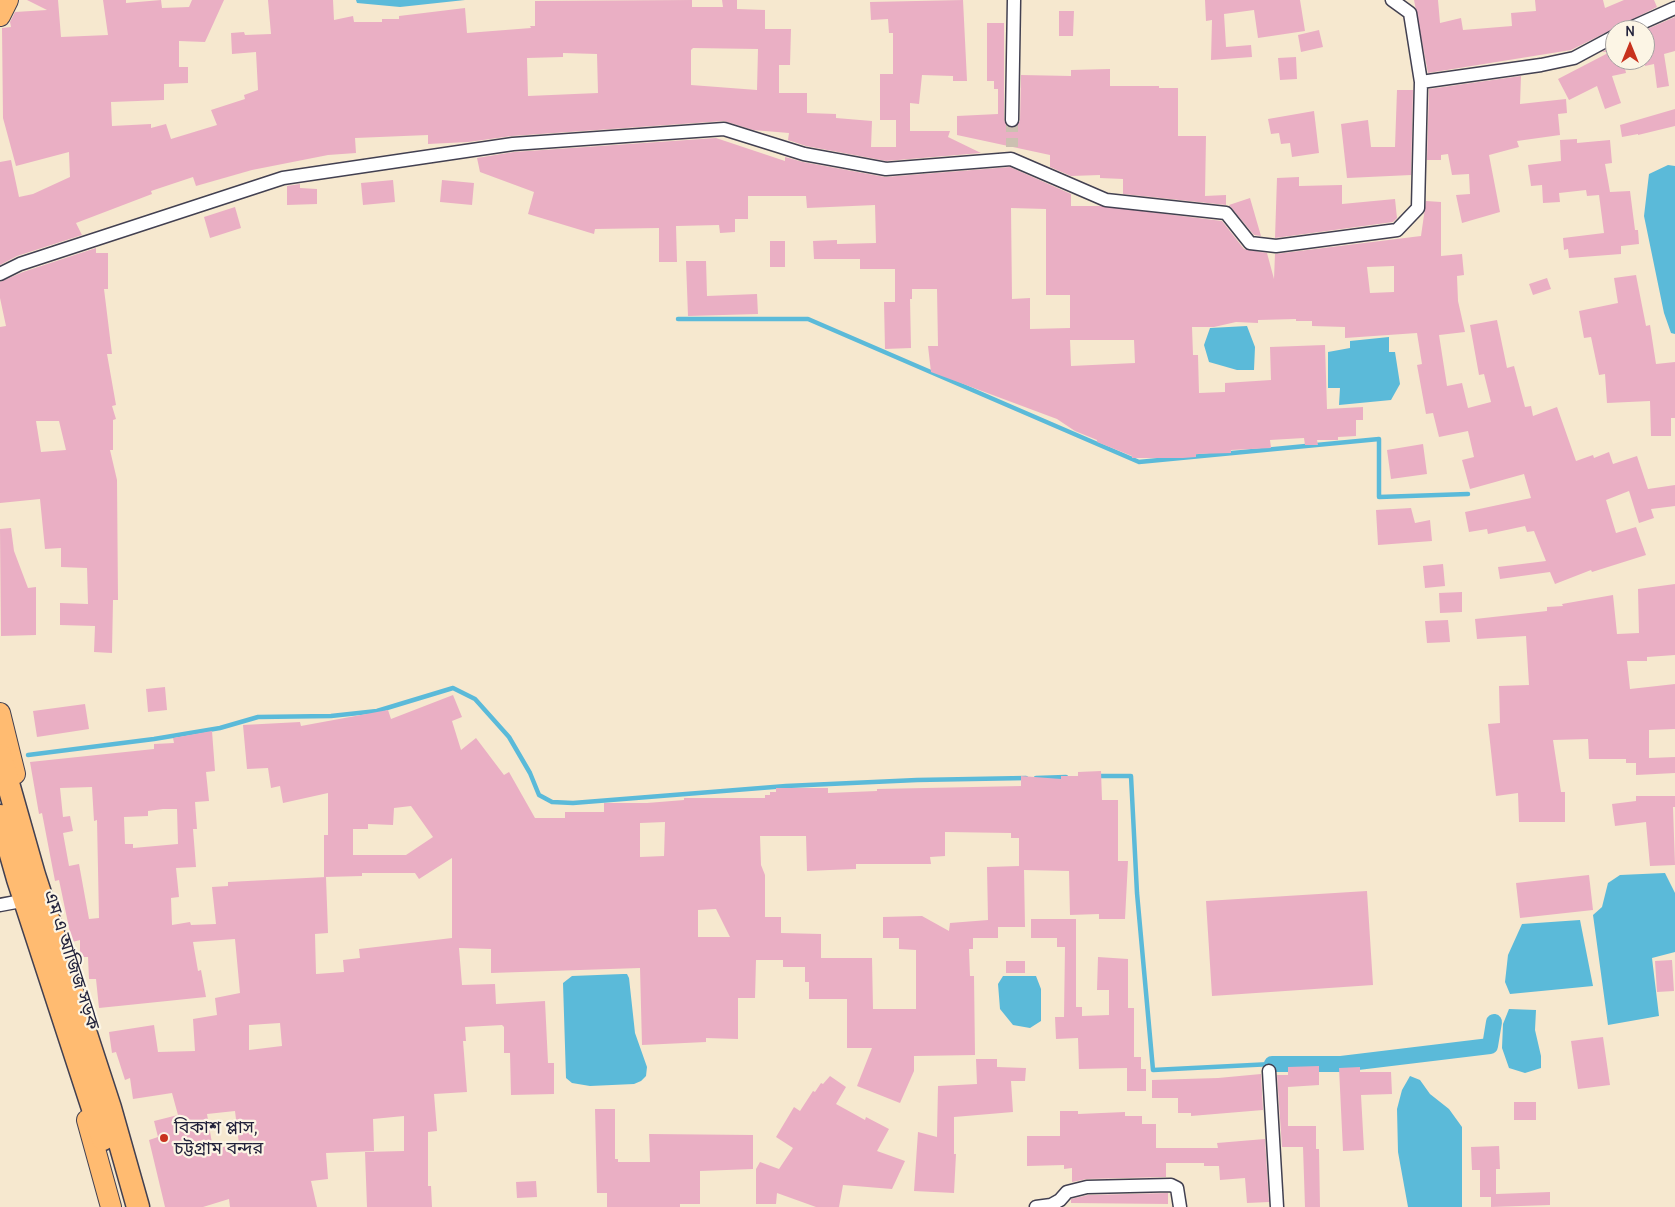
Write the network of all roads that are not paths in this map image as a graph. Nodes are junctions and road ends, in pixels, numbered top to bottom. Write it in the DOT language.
graph roads {
  1 [pos="8,0"];
  2 [pos="1014,0"];
  3 [pos="1392,0"];
  4 [pos="1675,8"];
  5 [pos="0,16"];
  6 [pos="1648,20"];
  7 [pos="1605,41"];
  8 [pos="1421,82"];
  9 [pos="1012,120"];
  10 [pos="0,274"];
  11 [pos="0,712"];
  12 [pos="0,755"];
  13 [pos="0,816"];
  14 [pos="0,849"];
  15 [pos="8,904"];
  16 [pos="1269,1071"];
  17 [pos="111,1207"];
  18 [pos="122,1207"];
  19 [pos="138,1207"];
  20 [pos="146,1207"];
  21 [pos="1036,1207"];
  22 [pos="1180,1207"];
  23 [pos="1277,1207"];
  1 -- 5 [label="main road"];
  2 -- 9 [label="street"];
  3 -- 8 [label="street"];
  4 -- 6 [label="street"];
  7 -- 8 [label="street"];
  8 -- 10 [label="street"];
  11 -- 20 [label="main road, এম এ আজিজ সড়ক"];
  12 -- 19 [label="highway"];
  13 -- 18 [label="highway"];
  14 -- 15 [label="main road, এম এ আজিজ সড়ক"];
  15 -- 17 [label="main road, এম এ আজিজ সড়ক"];
  16 -- 23 [label="street"];
  21 -- 22 [label="street"];
}
